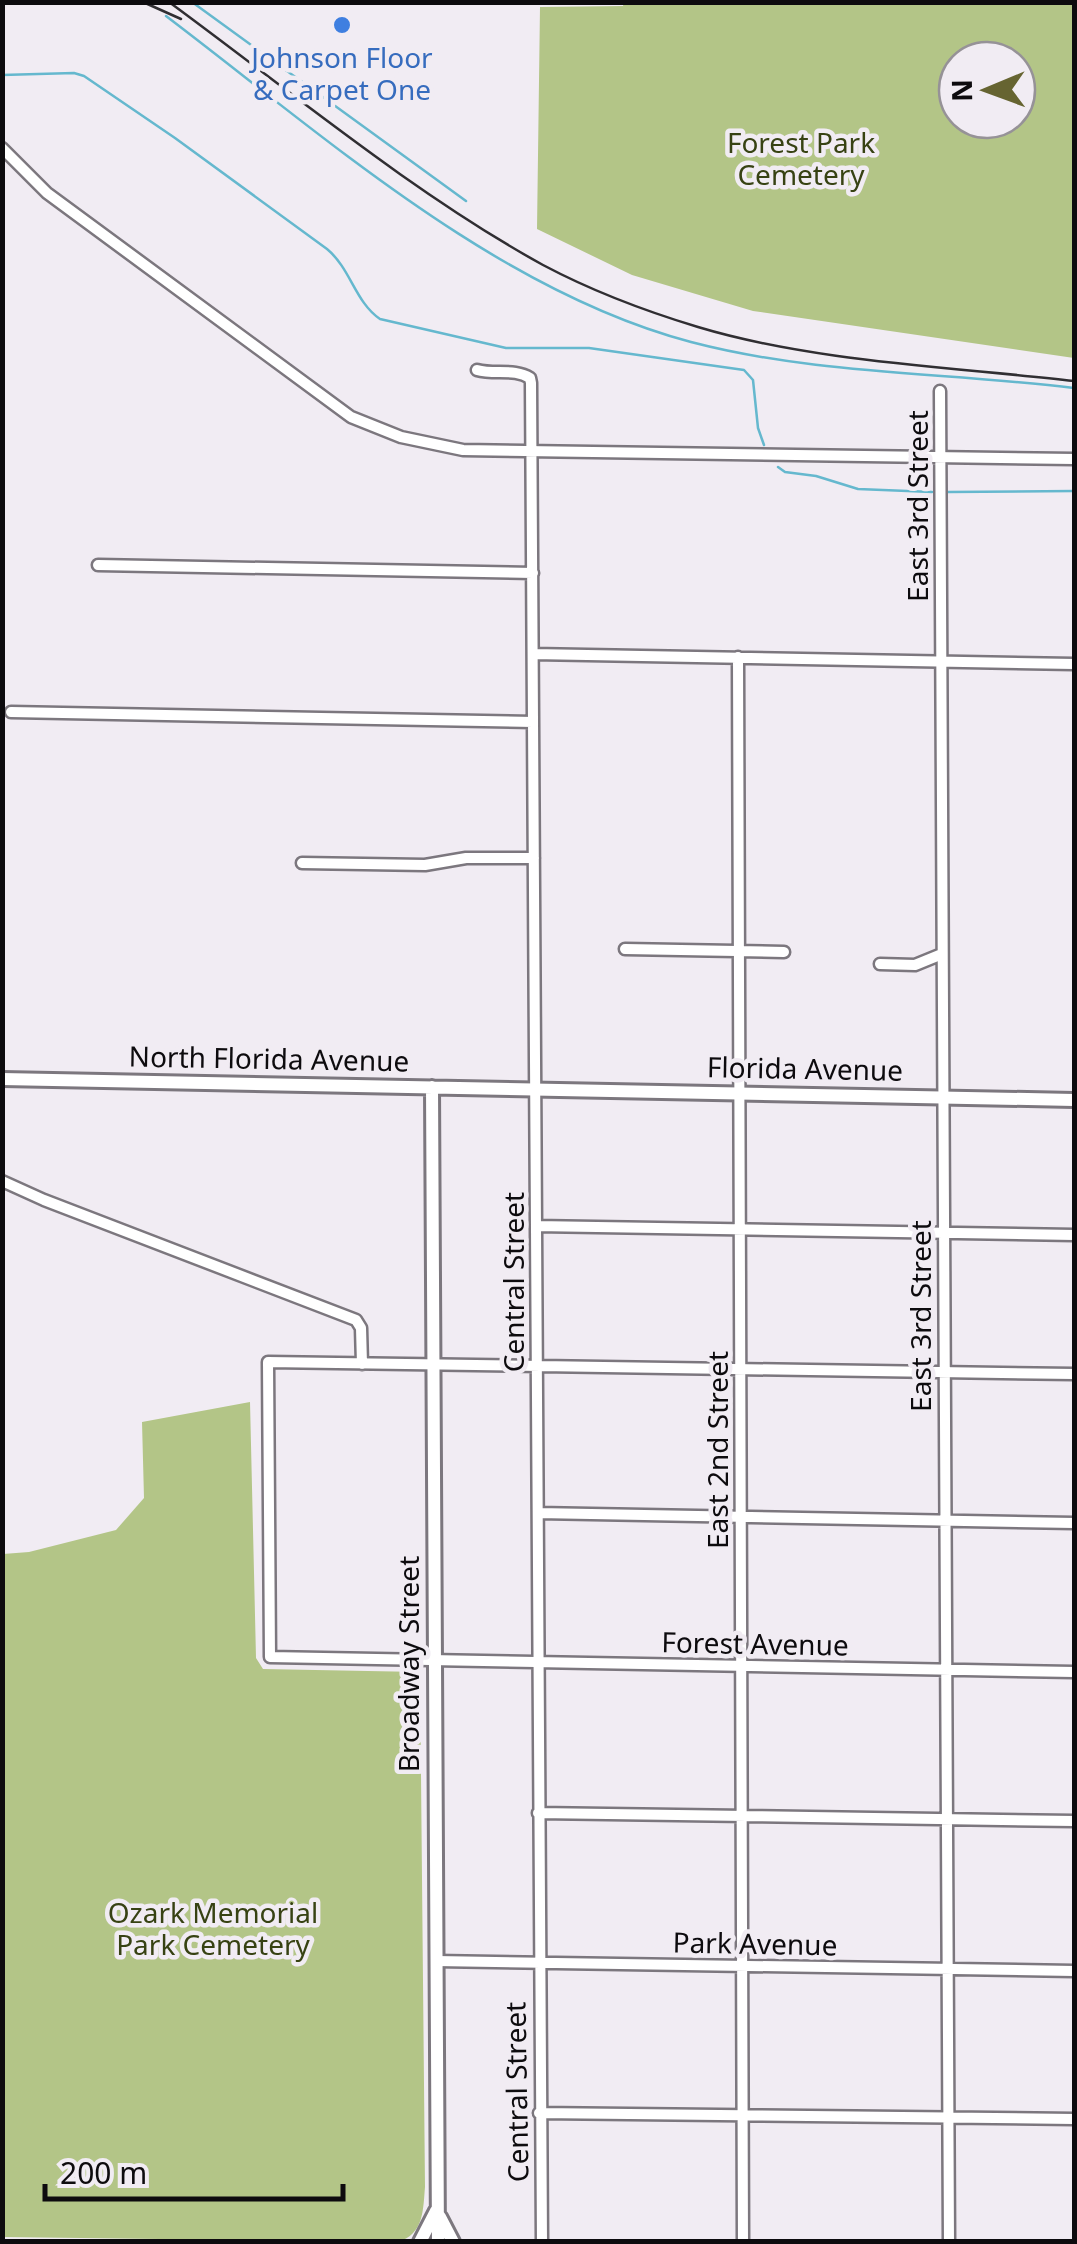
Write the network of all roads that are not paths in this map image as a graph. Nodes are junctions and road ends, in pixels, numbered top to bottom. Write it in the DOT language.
graph roads {
  1 [pos="2,148"];
  2 [pos="477,370"];
  3 [pos="940,391"];
  4 [pos="530,451"];
  5 [pos="940,457"];
  6 [pos="1074,459"];
  7 [pos="98,565"];
  8 [pos="532,574"];
  9 [pos="533,654"];
  10 [pos="738,658"];
  11 [pos="940,662"];
  12 [pos="1074,664"];
  13 [pos="10,712"];
  14 [pos="533,722"];
  15 [pos="534,858"];
  16 [pos="302,862"];
  17 [pos="625,949"];
  18 [pos="739,951"];
  19 [pos="784,952"];
  20 [pos="942,954"];
  21 [pos="880,964"];
  22 [pos="2,1079"];
  23 [pos="432,1087"];
  24 [pos="536,1089"];
  25 [pos="740,1092"];
  26 [pos="942,1096"];
  27 [pos="1074,1100"];
  28 [pos="2,1180"];
  29 [pos="536,1226"];
  30 [pos="740,1230"];
  31 [pos="943,1232"];
  32 [pos="1074,1235"];
  33 [pos="362,1364"];
  34 [pos="537,1364"];
  35 [pos="432,1365"];
  36 [pos="740,1368"];
  37 [pos="944,1370"];
  38 [pos="1074,1374"];
  39 [pos="538,1513"];
  40 [pos="740,1518"];
  41 [pos="945,1520"];
  42 [pos="1074,1523"];
  43 [pos="434,1660"];
  44 [pos="539,1664"];
  45 [pos="738,1666"];
  46 [pos="946,1670"];
  47 [pos="1074,1672"];
  48 [pos="538,1814"];
  49 [pos="742,1815"];
  50 [pos="947,1819"];
  51 [pos="1074,1821"];
  52 [pos="436,1961"];
  53 [pos="538,1965"];
  54 [pos="742,1966"];
  55 [pos="947,1970"];
  56 [pos="1074,1971"];
  57 [pos="539,2113"];
  58 [pos="743,2115"];
  59 [pos="949,2117"];
  60 [pos="1074,2119"];
  61 [pos="438,2209"];
  62 [pos="420,2242"];
  63 [pos="438,2242"];
  64 [pos="453,2242"];
  65 [pos="542,2242"];
  66 [pos="742,2242"];
  67 [pos="949,2242"];
  1 -- 4 [label="street"];
  2 -- 4 [label="street, Central Street"];
  3 -- 5 [label="street, East 3rd Street"];
  4 -- 5 [label="street"];
  4 -- 8 [label="street, Central Street"];
  5 -- 6 [label="street"];
  5 -- 11 [label="street, East 3rd Street"];
  7 -- 8 [label="street"];
  8 -- 9 [label="street, Central Street"];
  9 -- 10 [label="street"];
  9 -- 14 [label="street, Central Street"];
  10 -- 11 [label="street"];
  10 -- 18 [label="street, East 2nd Street"];
  11 -- 12 [label="street"];
  11 -- 20 [label="street, East 3rd Street"];
  13 -- 14 [label="street"];
  14 -- 15 [label="street, Central Street"];
  15 -- 16 [label="street"];
  15 -- 24 [label="street, Central Street"];
  17 -- 18 [label="street"];
  18 -- 19 [label="street"];
  18 -- 25 [label="street, East 2nd Street"];
  20 -- 21 [label="street"];
  20 -- 26 [label="street, East 3rd Street"];
  22 -- 23 [label="street, North Florida Avenue"];
  23 -- 24 [label="street, North Florida Avenue"];
  23 -- 35 [label="street, Broadway Street"];
  24 -- 25 [label="street, Florida Avenue"];
  24 -- 29 [label="street, Central Street"];
  25 -- 26 [label="street, Florida Avenue"];
  25 -- 30 [label="street, East 2nd Street"];
  26 -- 27 [label="street, Florida Avenue"];
  26 -- 31 [label="street, East 3rd Street"];
  28 -- 33 [label="street"];
  29 -- 30 [label="street"];
  29 -- 34 [label="street, Central Street"];
  30 -- 31 [label="street"];
  30 -- 36 [label="street, East 2nd Street"];
  31 -- 32 [label="street"];
  31 -- 37 [label="street, East 3rd Street"];
  33 -- 35 [label="street"];
  33 -- 43 [label="street, Forest Avenue"];
  34 -- 35 [label="street"];
  34 -- 36 [label="street"];
  34 -- 39 [label="street, Central Street"];
  35 -- 43 [label="street, Broadway Street"];
  36 -- 37 [label="street"];
  36 -- 40 [label="street, East 2nd Street"];
  37 -- 38 [label="street"];
  37 -- 41 [label="street, East 3rd Street"];
  39 -- 40 [label="street"];
  39 -- 44 [label="street, Central Street"];
  40 -- 41 [label="street"];
  40 -- 45 [label="street, East 2nd Street"];
  41 -- 42 [label="street"];
  41 -- 46 [label="street, East 3rd Street"];
  43 -- 44 [label="street, Forest Avenue"];
  43 -- 52 [label="street, Broadway Street"];
  44 -- 45 [label="street, Forest Avenue"];
  44 -- 48 [label="street, Central Street"];
  45 -- 46 [label="street, Forest Avenue"];
  45 -- 49 [label="street, East 2nd Street"];
  46 -- 47 [label="street, Forest Avenue"];
  46 -- 50 [label="street, East 3rd Street"];
  48 -- 49 [label="street"];
  48 -- 53 [label="street, Central Street"];
  49 -- 50 [label="street"];
  49 -- 54 [label="street, East 2nd Street"];
  50 -- 51 [label="street"];
  50 -- 55 [label="street, East 3rd Street"];
  52 -- 53 [label="street, Park Avenue"];
  52 -- 61 [label="street, Broadway Street"];
  53 -- 54 [label="street, Park Avenue"];
  53 -- 57 [label="street, Central Street"];
  54 -- 55 [label="street, Park Avenue"];
  54 -- 58 [label="street, East 2nd Street"];
  55 -- 56 [label="street, Park Avenue"];
  55 -- 59 [label="street, East 3rd Street"];
  57 -- 58 [label="street"];
  57 -- 65 [label="street, Central Street"];
  58 -- 59 [label="street"];
  58 -- 66 [label="street, East 2nd Street"];
  59 -- 60 [label="street"];
  59 -- 67 [label="street, East 3rd Street"];
  61 -- 62 [label="street"];
  61 -- 63 [label="street, Broadway Street"];
  61 -- 64 [label="street"];
}
